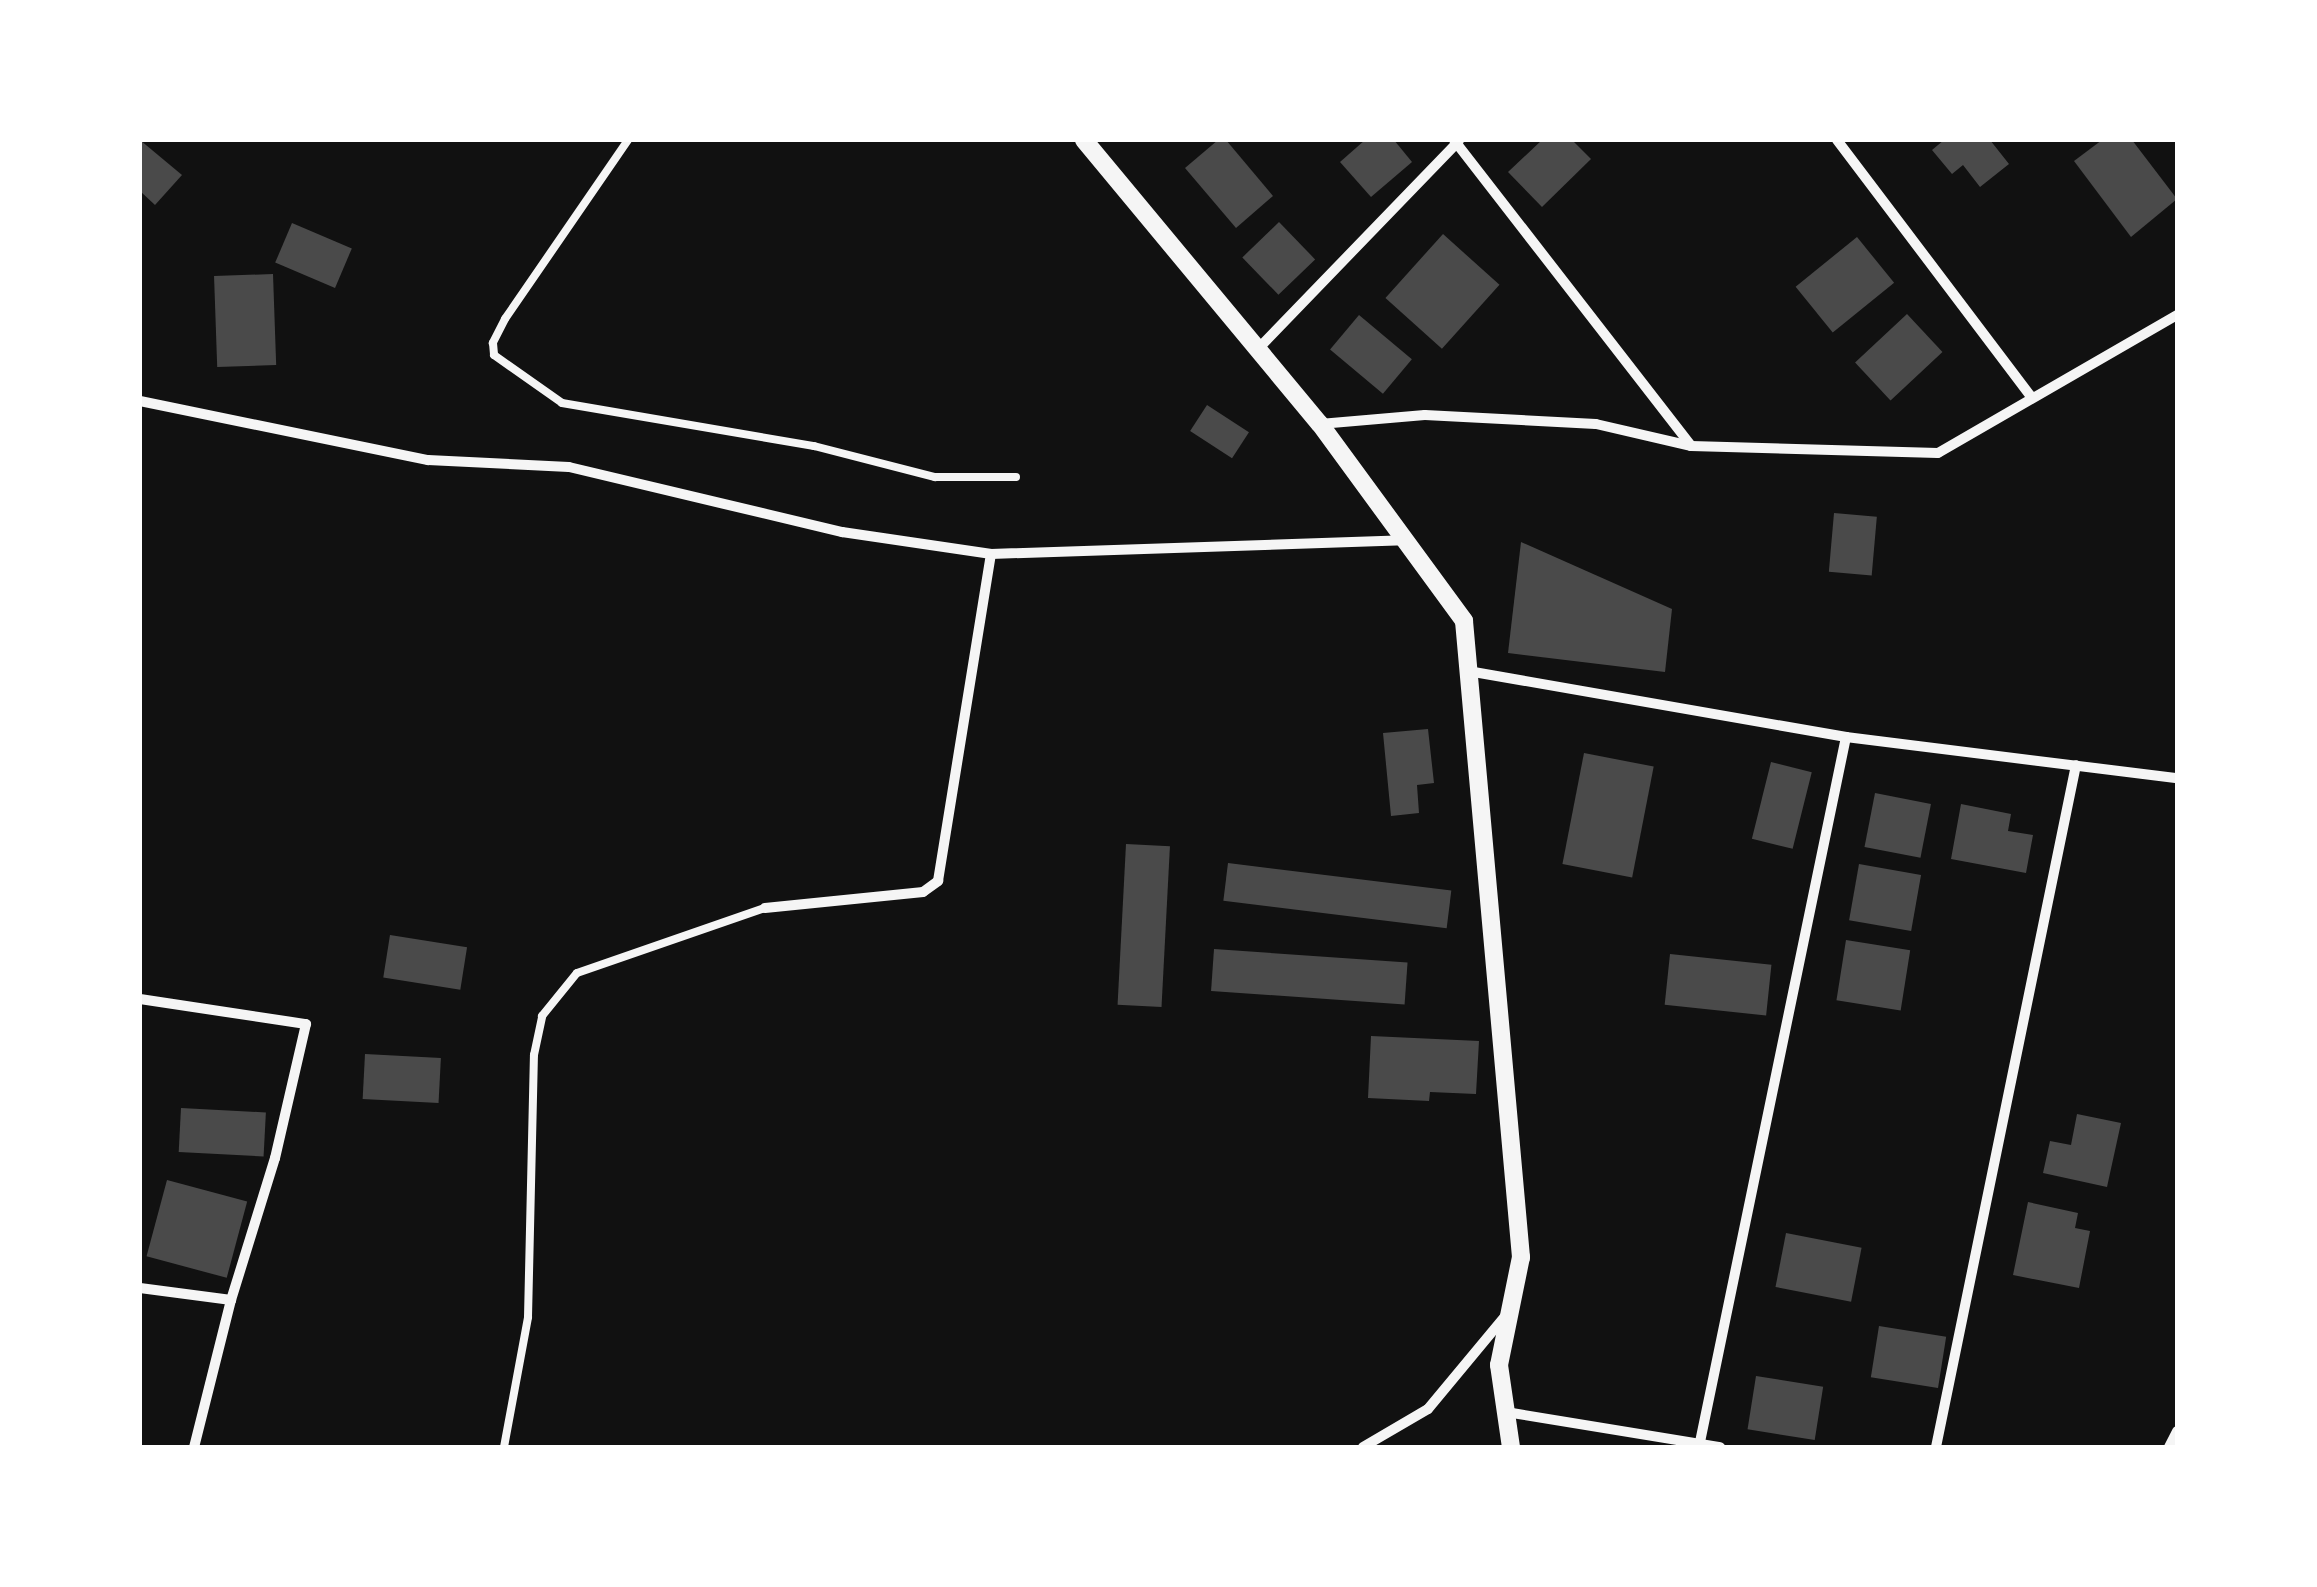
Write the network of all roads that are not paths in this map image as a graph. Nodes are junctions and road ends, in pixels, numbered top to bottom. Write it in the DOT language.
graph roads {
  1 [pos="628,140"];
  2 [pos="1084,140"];
  3 [pos="1837,140"];
  4 [pos="1457,141"];
  5 [pos="2177,315"];
  6 [pos="1256,351"];
  7 [pos="2032,398"];
  8 [pos="140,401"];
  9 [pos="1320,424"];
  10 [pos="1691,446"];
  11 [pos="1016,477"];
  12 [pos="1405,540"];
  13 [pos="991,554"];
  14 [pos="1468,671"];
  15 [pos="1846,737"];
  16 [pos="2076,765"];
  17 [pos="2177,778"];
  18 [pos="765,908"];
  19 [pos="140,1000"];
  20 [pos="140,1288"];
  21 [pos="231,1300"];
  22 [pos="1510,1310"];
  23 [pos="1506,1412"];
  24 [pos="2177,1430"];
  25 [pos="1700,1442"];
  26 [pos="194,1447"];
  27 [pos="504,1447"];
  28 [pos="1363,1447"];
  29 [pos="1510,1447"];
  30 [pos="1720,1447"];
  31 [pos="1936,1447"];
  32 [pos="2169,1447"];
  1 -- 11 [label="lane"];
  2 -- 6 [label="street"];
  3 -- 7 [label="street"];
  4 -- 6 [label="street"];
  4 -- 10 [label="street"];
  5 -- 7 [label="street"];
  6 -- 9 [label="street"];
  7 -- 10 [label="street"];
  8 -- 13 [label="street"];
  9 -- 10 [label="street"];
  9 -- 12 [label="street"];
  12 -- 13 [label="street"];
  12 -- 14 [label="street"];
  13 -- 18 [label="street"];
  14 -- 15 [label="street"];
  14 -- 22 [label="street"];
  15 -- 16 [label="street"];
  15 -- 25 [label="street"];
  16 -- 17 [label="street"];
  16 -- 31 [label="street"];
  18 -- 27 [label="lane"];
  19 -- 21 [label="street"];
  20 -- 21 [label="street"];
  21 -- 26 [label="street"];
  22 -- 23 [label="street"];
  22 -- 28 [label="street"];
  23 -- 25 [label="street"];
  23 -- 29 [label="street"];
  24 -- 32 [label="street"];
  25 -- 30 [label="street"];
}
